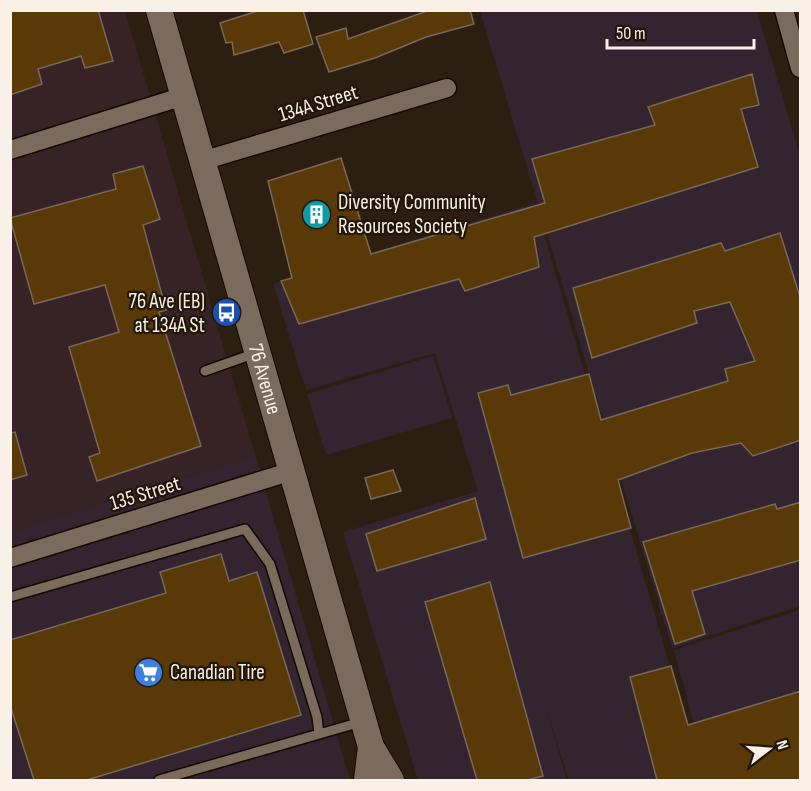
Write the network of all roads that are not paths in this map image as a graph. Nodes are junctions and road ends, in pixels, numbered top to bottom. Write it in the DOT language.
graph roads {
  1 [pos="159,10"];
  2 [pos="784,10"];
  3 [pos="801,68"];
  4 [pos="447,88"];
  5 [pos="184,96"];
  6 [pos="10,150"];
  7 [pos="202,161"];
  8 [pos="258,352"];
  9 [pos="205,371"];
  10 [pos="292,471"];
  11 [pos="10,558"];
  12 [pos="11,596"];
  13 [pos="364,721"];
  14 [pos="319,735"];
  15 [pos="371,747"];
  16 [pos="159,780"];
  17 [pos="368,780"];
  18 [pos="391,780"];
  1 -- 5 [label="main road, 76 Avenue"];
  2 -- 3 [label="street"];
  4 -- 7 [label="street, 134A Street"];
  5 -- 6 [label="street"];
  5 -- 7 [label="main road, 76 Avenue"];
  7 -- 8 [label="main road, 76 Avenue"];
  8 -- 9 [label="lane"];
  8 -- 10 [label="main road, 76 Avenue"];
  10 -- 11 [label="street, 135 Street"];
  10 -- 13 [label="main road, 76 Avenue"];
  12 -- 14 [label="lane"];
  13 -- 14 [label="lane"];
  13 -- 15 [label="main road, 76 Avenue"];
  14 -- 16 [label="lane"];
  15 -- 17 [label="main road, 76 Avenue"];
  15 -- 18 [label="main road, 76 Avenue"];
}
